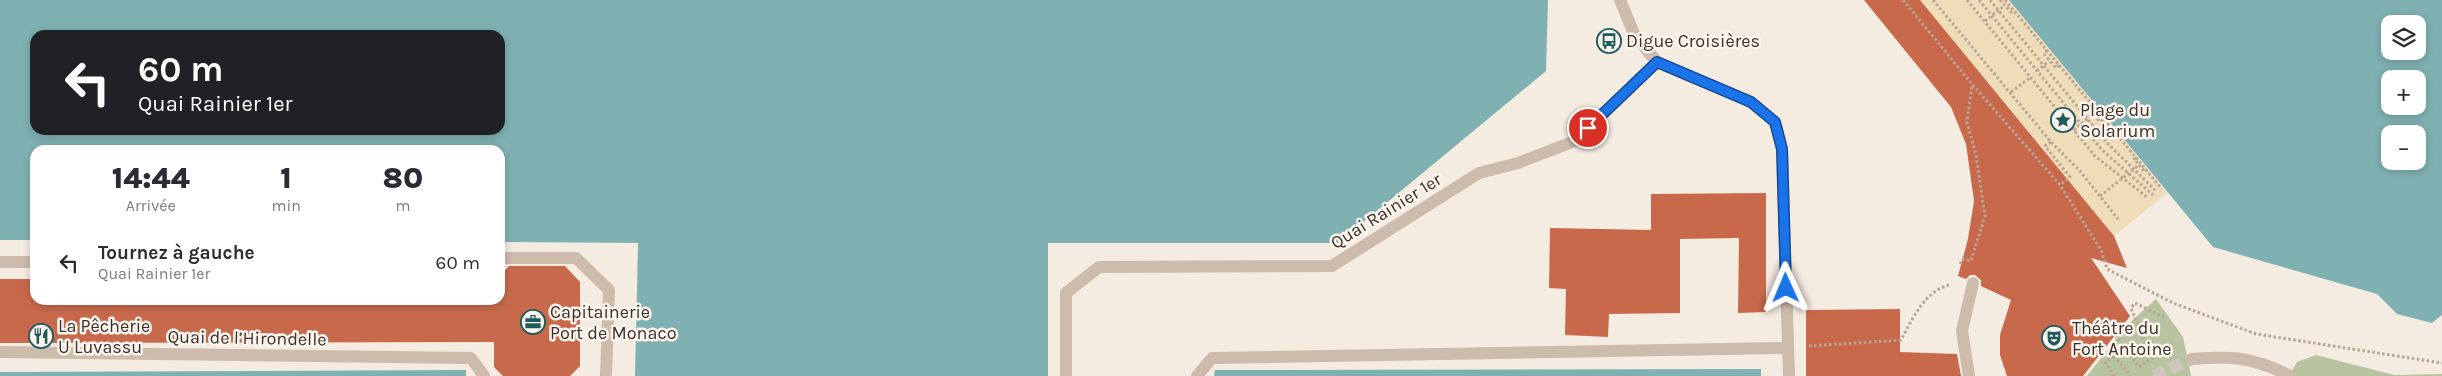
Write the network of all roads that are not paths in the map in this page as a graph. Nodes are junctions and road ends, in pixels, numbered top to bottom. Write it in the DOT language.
graph roads {
  1 [pos="1620,0"];
  2 [pos="1657,62"];
  3 [pos="505,258"];
  4 [pos="0,262"];
  5 [pos="30,262"];
  6 [pos="1973,283"];
  7 [pos="1787,348"];
  8 [pos="0,352"];
  9 [pos="2192,359"];
  10 [pos="484,376"];
  11 [pos="606,376"];
  12 [pos="1066,376"];
  13 [pos="1197,376"];
  14 [pos="1789,376"];
  15 [pos="1969,376"];
  16 [pos="2290,376"];
  1 -- 2 [label="street"];
  2 -- 7 [label="street"];
  2 -- 12 [label="street, Quai Rainier 1er"];
  3 -- 11 [label="street"];
  4 -- 5 [label="street"];
  6 -- 15 [label="street"];
  7 -- 13 [label="street"];
  7 -- 14 [label="street"];
  8 -- 10 [label="street, Quai de l’Hirondelle"];
  9 -- 16 [label="street"];
}
